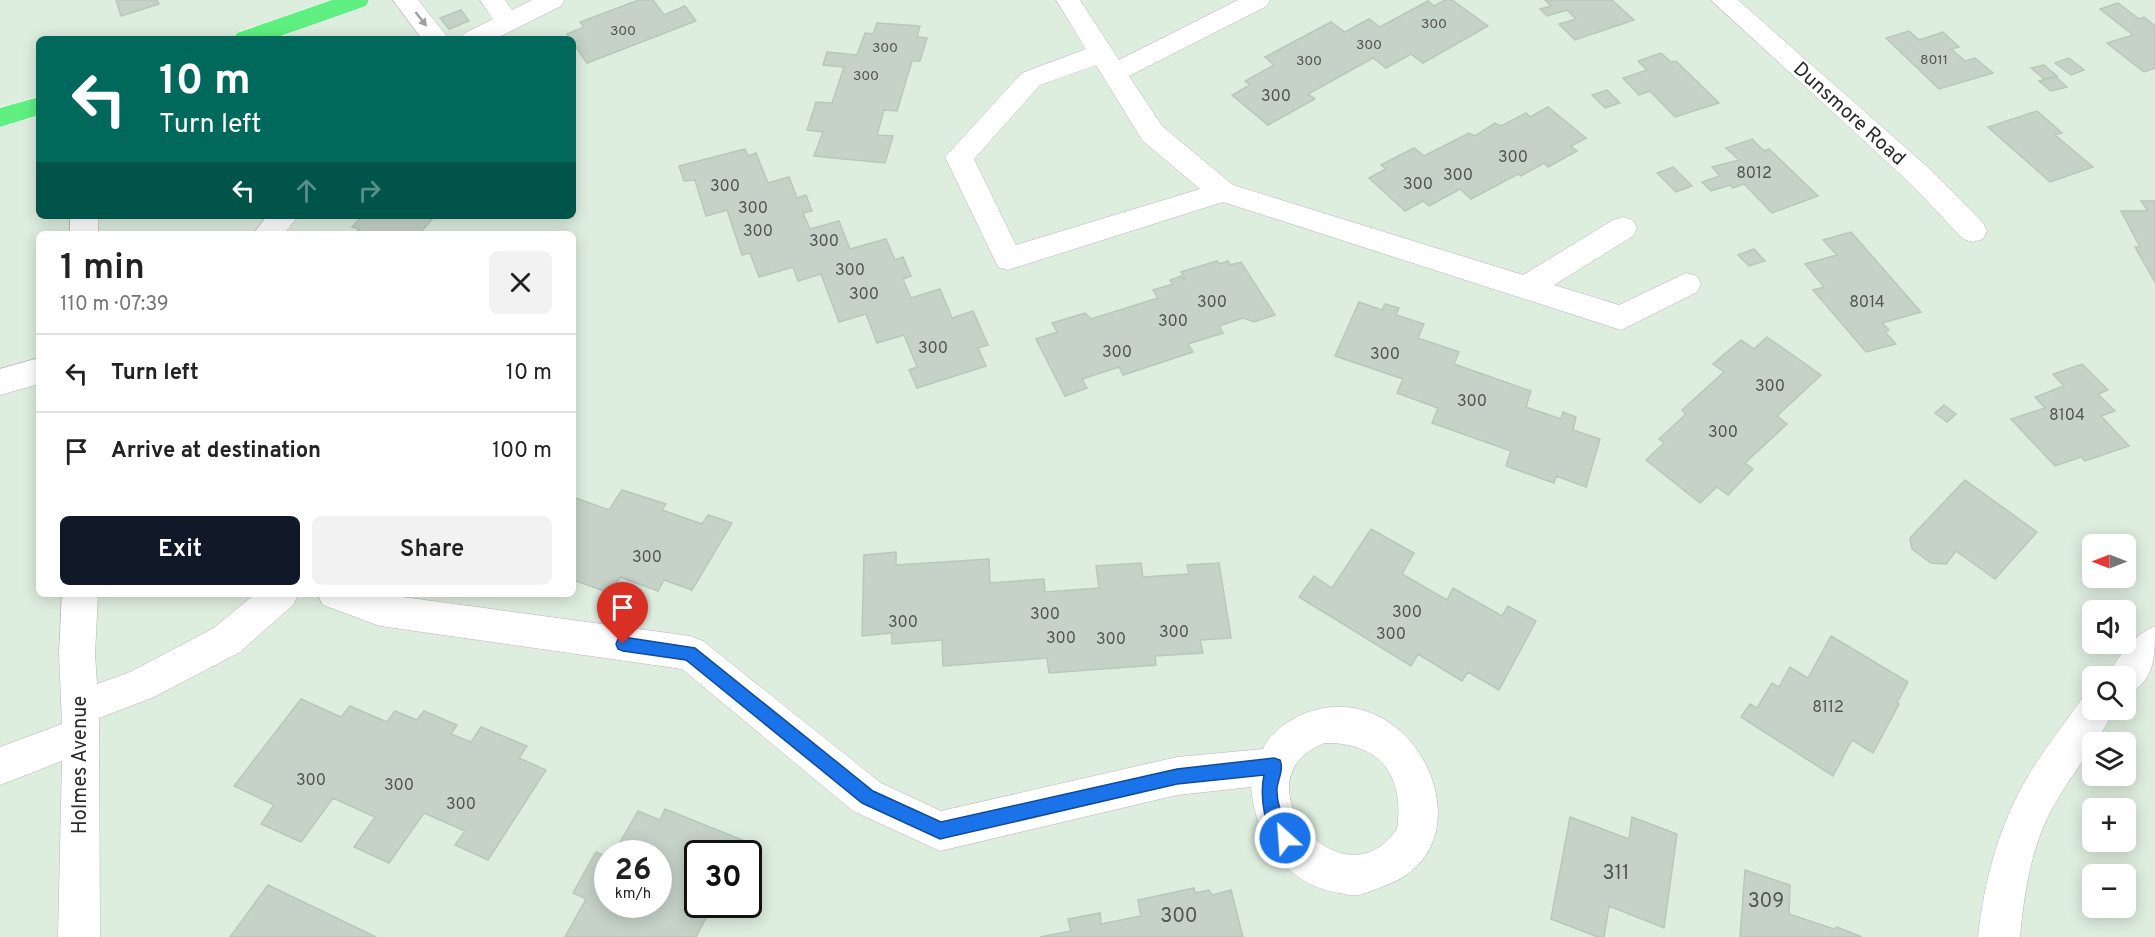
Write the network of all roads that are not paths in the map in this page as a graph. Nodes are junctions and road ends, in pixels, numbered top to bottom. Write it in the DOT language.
graph roads {
  1 [pos="357,0"];
  2 [pos="405,0"];
  3 [pos="492,0"];
  4 [pos="552,0"];
  5 [pos="1068,0"];
  6 [pos="1258,0"];
  7 [pos="1724,0"];
  8 [pos="508,22"];
  9 [pos="255,36"];
  10 [pos="434,36"];
  11 [pos="480,36"];
  12 [pos="1108,63"];
  13 [pos="36,107"];
  14 [pos="0,118"];
  15 [pos="1223,192"];
  16 [pos="281,219"];
  17 [pos="1623,228"];
  18 [pos="270,231"];
  19 [pos="1973,231"];
  20 [pos="1686,284"];
  21 [pos="1526,288"];
  22 [pos="36,372"];
  23 [pos="0,382"];
  24 [pos="80,597"];
  25 [pos="277,597"];
  26 [pos="343,597"];
  27 [pos="2155,643"];
  28 [pos="2135,666"];
  29 [pos="2089,720"];
  30 [pos="80,721"];
  31 [pos="0,766"];
  32 [pos="1274,766"];
  33 [pos="79,937"];
  34 [pos="1999,937"];
  1 -- 9 [label="main road"];
  2 -- 10 [label="street, one-way"];
  3 -- 8 [label="street"];
  4 -- 8 [label="street"];
  5 -- 12 [label="street"];
  6 -- 12 [label="street"];
  7 -- 19 [label="street, Dunsmore Road"];
  8 -- 11 [label="street"];
  12 -- 15 [label="street"];
  12 -- 15 [label="street"];
  13 -- 14 [label="main road"];
  15 -- 21 [label="street"];
  16 -- 18 [label="street"];
  17 -- 21 [label="street"];
  20 -- 21 [label="street"];
  22 -- 23 [label="street"];
  24 -- 30 [label="street, Holmes Avenue"];
  25 -- 30 [label="street"];
  26 -- 32 [label="street"];
  27 -- 28 [label="street"];
  29 -- 34 [label="street"];
  30 -- 31 [label="street"];
  30 -- 33 [label="street, Holmes Avenue"];
}
